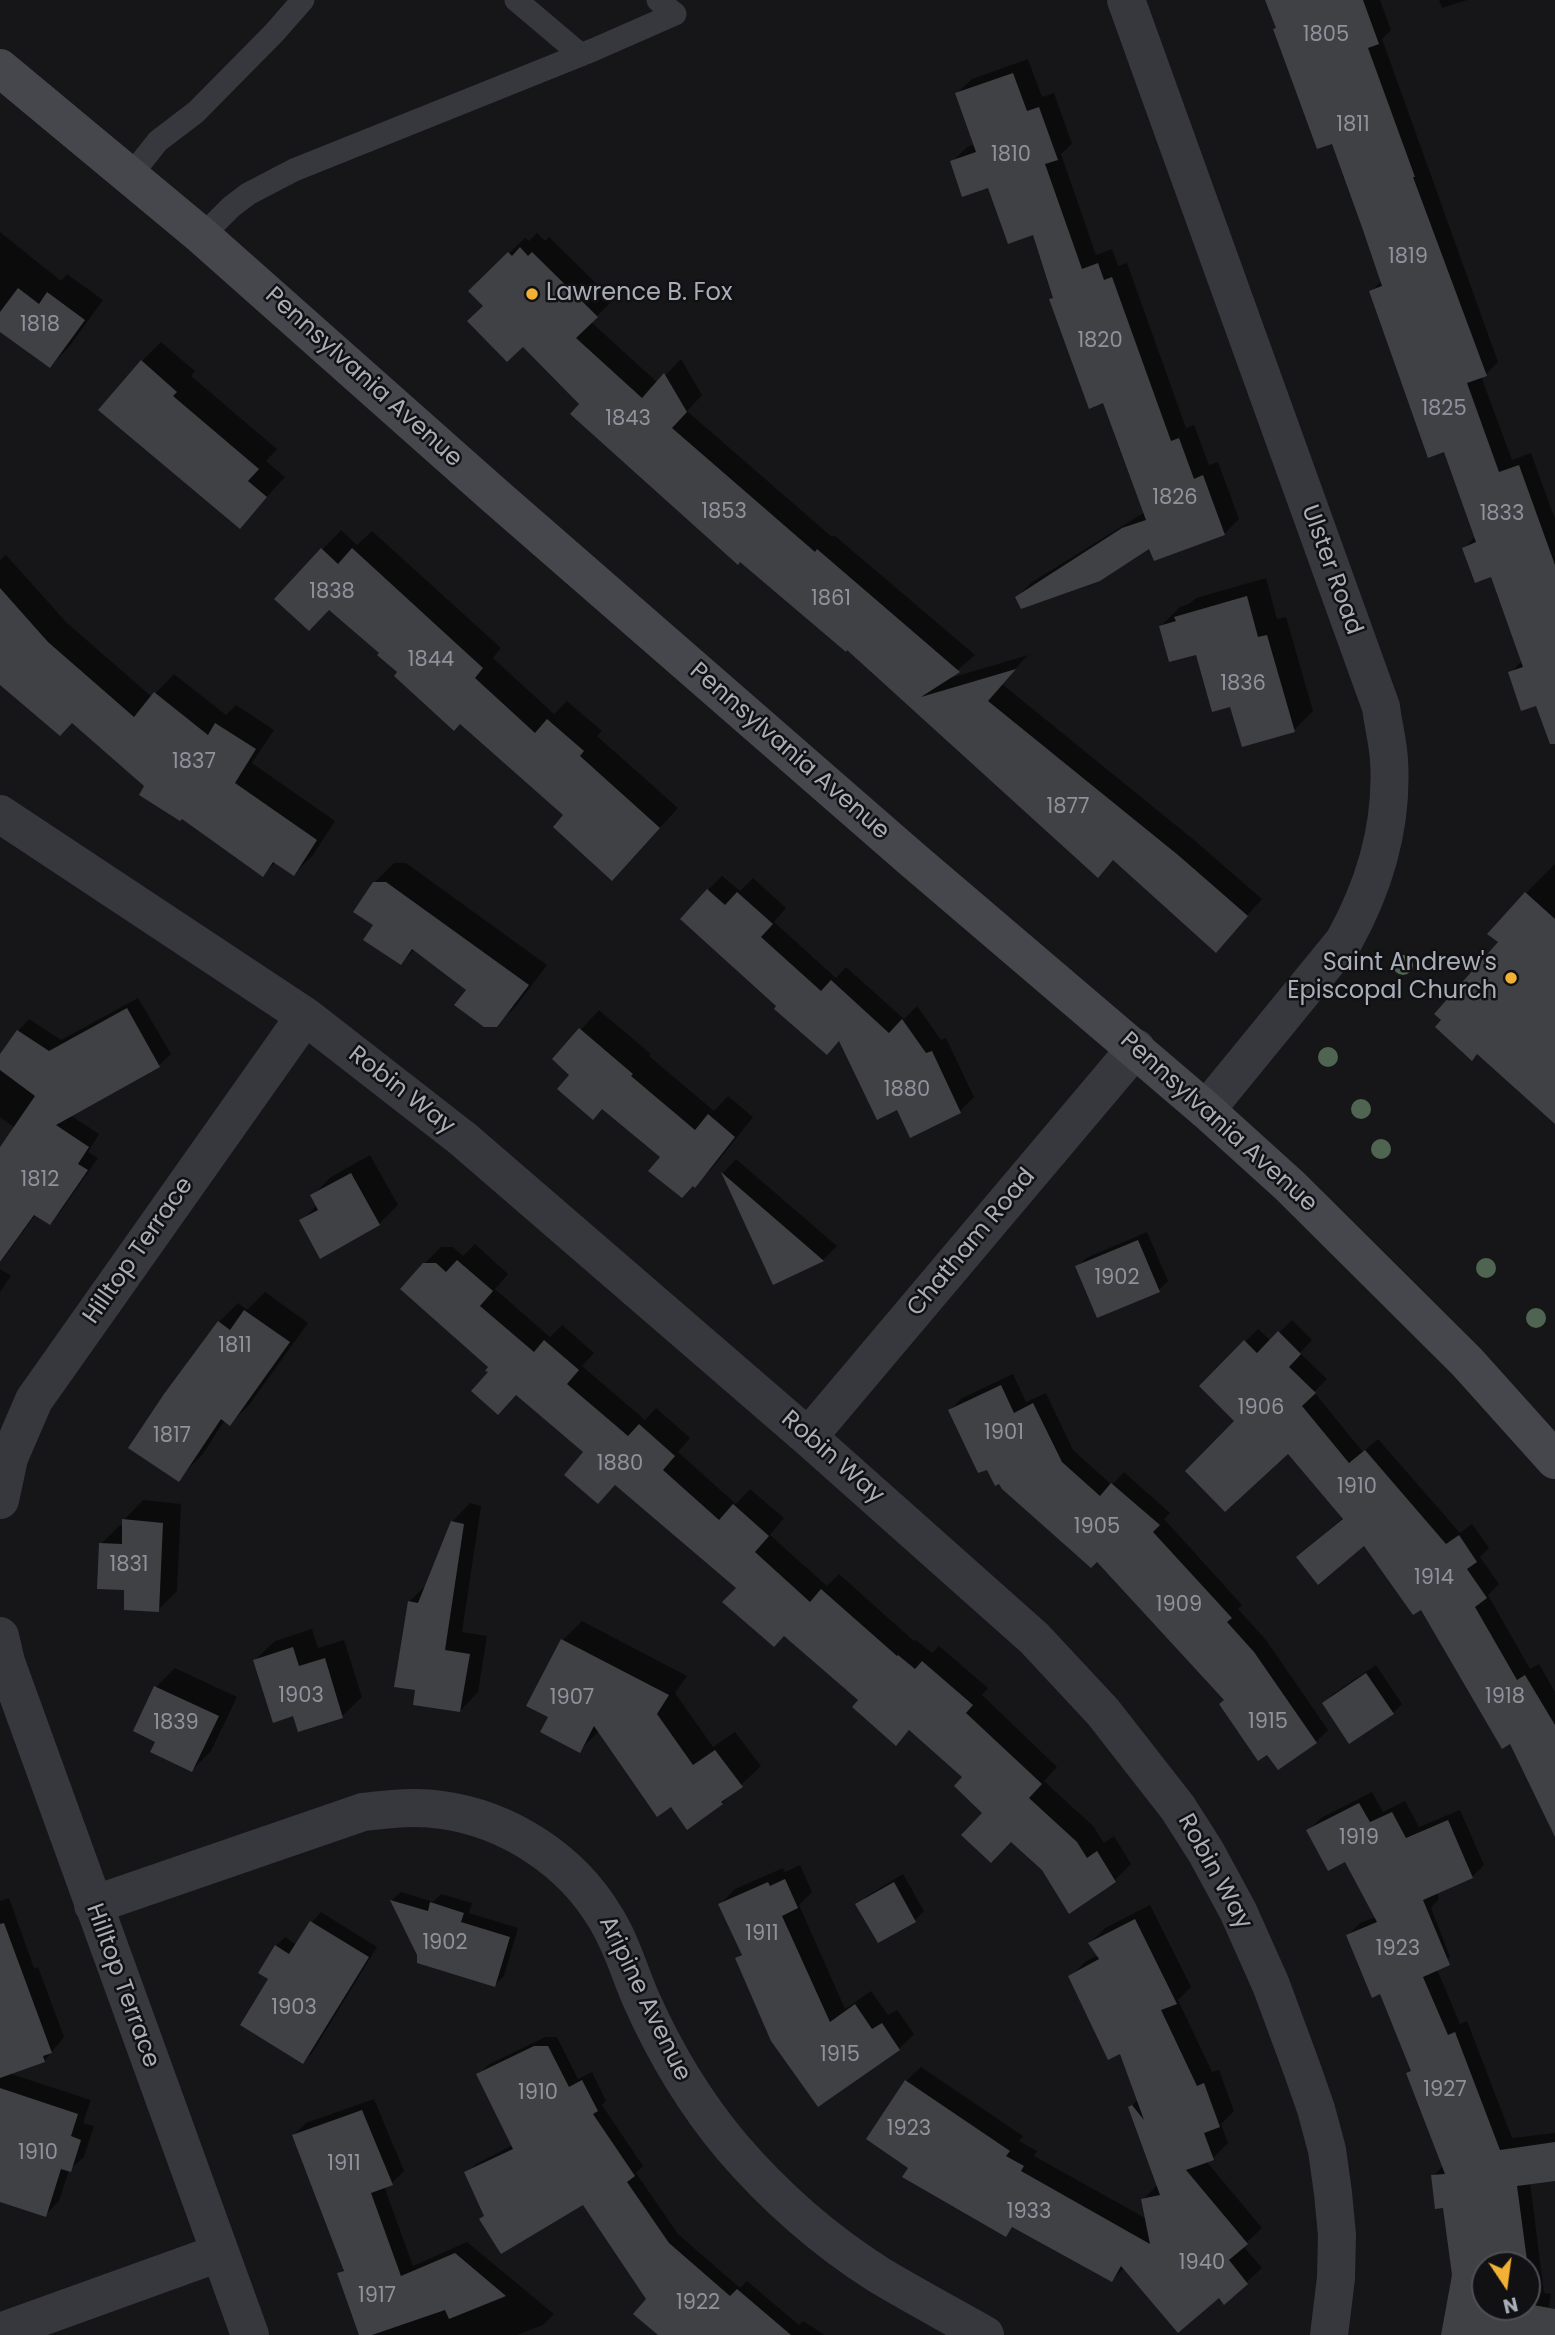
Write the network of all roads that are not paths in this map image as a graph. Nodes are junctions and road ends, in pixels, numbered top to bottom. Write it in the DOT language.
graph roads {
  1 [pos="303,0"];
  2 [pos="516,0"];
  3 [pos="658,0"];
  4 [pos="1126,0"];
  5 [pos="581,55"];
  6 [pos="0,68"];
  7 [pos="130,176"];
  8 [pos="202,236"];
  9 [pos="0,814"];
  10 [pos="305,1016"];
  11 [pos="1136,1048"];
  12 [pos="1206,1110"];
  13 [pos="808,1437"];
  14 [pos="1555,1460"];
  15 [pos="0,1500"];
  16 [pos="0,1636"];
  17 [pos="93,1905"];
  18 [pos="219,2253"];
  19 [pos="0,2332"];
  20 [pos="250,2335"];
  21 [pos="985,2335"];
  22 [pos="1329,2335"];
  1 -- 7 [label="lane"];
  2 -- 5 [label="lane"];
  3 -- 5 [label="lane"];
  4 -- 12 [label="street, Ulster Road"];
  5 -- 8 [label="lane"];
  6 -- 7 [label="street, Pennsylvania Avenue"];
  7 -- 8 [label="street, Pennsylvania Avenue"];
  8 -- 11 [label="street, Pennsylvania Avenue"];
  9 -- 10 [label="street, Robin Way"];
  10 -- 13 [label="street, Robin Way"];
  10 -- 15 [label="street, Hilltop Terrace"];
  11 -- 12 [label="street, Pennsylvania Avenue"];
  11 -- 13 [label="street, Chatham Road"];
  12 -- 14 [label="street, Pennsylvania Avenue"];
  13 -- 22 [label="street, Robin Way"];
  16 -- 17 [label="street, Hilltop Terrace"];
  17 -- 18 [label="street, Hilltop Terrace"];
  17 -- 21 [label="street, Aripine Avenue"];
  18 -- 19 [label="street"];
  18 -- 20 [label="street, Hilltop Terrace"];
}
